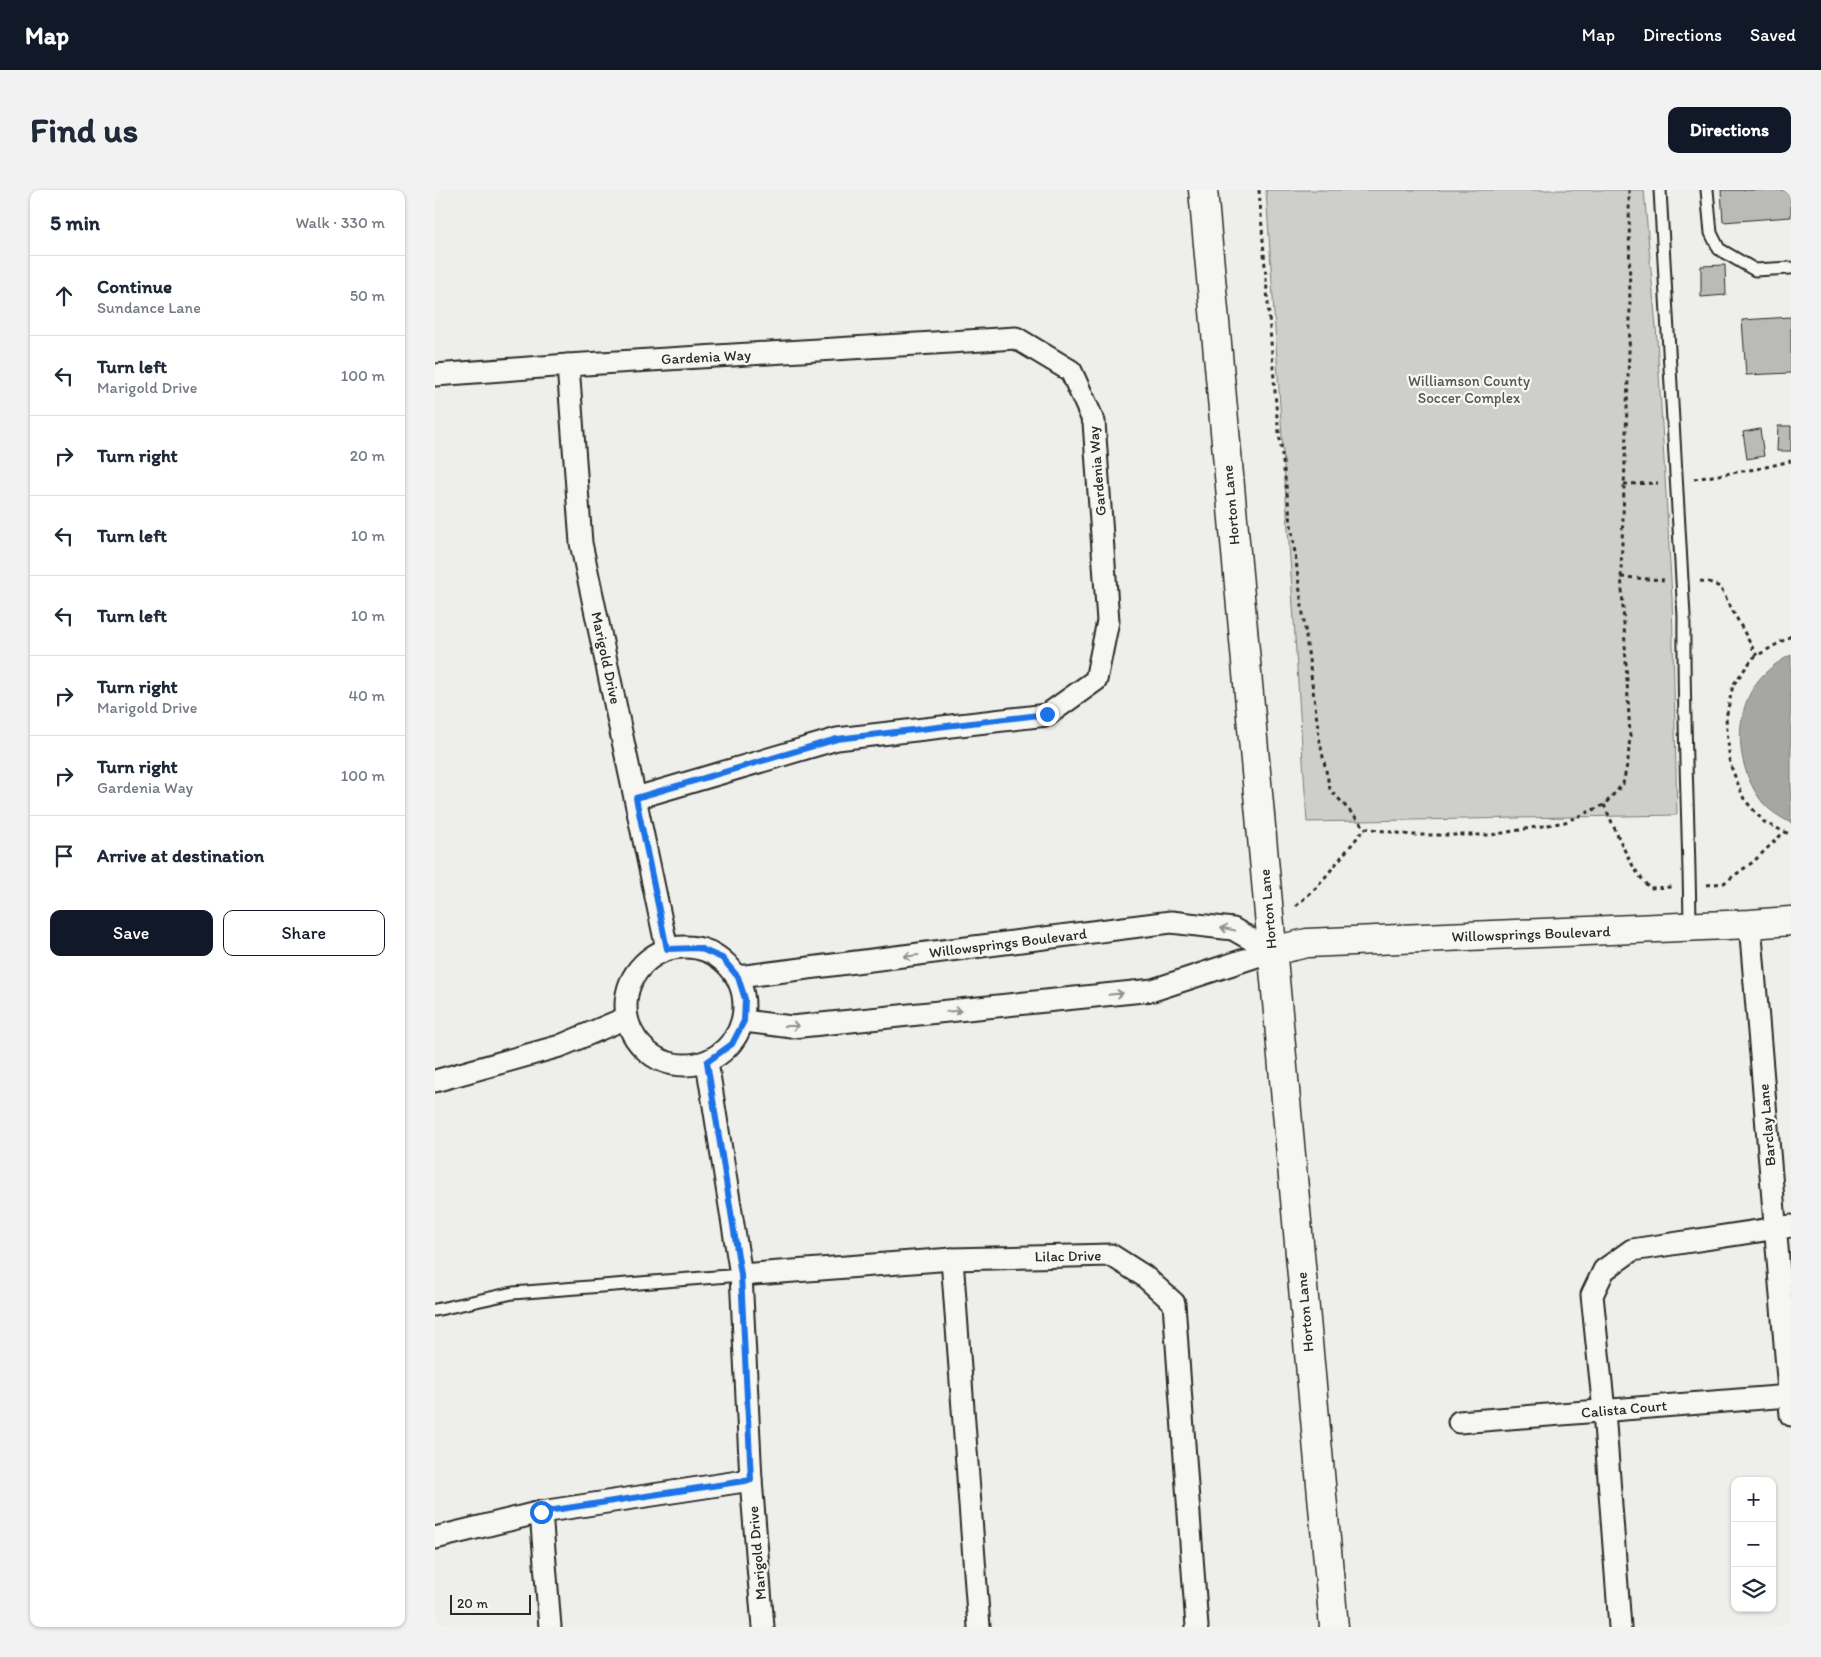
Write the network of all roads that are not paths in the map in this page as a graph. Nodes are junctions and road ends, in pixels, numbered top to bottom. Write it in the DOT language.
graph roads {
  1 [pos="1203,190"];
  2 [pos="1660,190"];
  3 [pos="1707,190"];
  4 [pos="1791,268"];
  5 [pos="568,365"];
  6 [pos="435,375"];
  7 [pos="636,798"];
  8 [pos="1791,921"];
  9 [pos="1750,924"];
  10 [pos="1690,927"];
  11 [pos="667,949"];
  12 [pos="1272,951"];
  13 [pos="738,977"];
  14 [pos="626,1018"];
  15 [pos="744,1021"];
  16 [pos="707,1062"];
  17 [pos="435,1081"];
  18 [pos="1783,1227"];
  19 [pos="952,1259"];
  20 [pos="741,1275"];
  21 [pos="435,1310"];
  22 [pos="1790,1405"];
  23 [pos="1604,1411"];
  24 [pos="1459,1422"];
  25 [pos="751,1480"];
  26 [pos="541,1512"];
  27 [pos="435,1538"];
  28 [pos="550,1627"];
  29 [pos="763,1627"];
  30 [pos="979,1627"];
  31 [pos="1197,1627"];
  32 [pos="1334,1627"];
  33 [pos="1620,1627"];
  1 -- 12 [label="street, Horton Lane"];
  2 -- 10 [label="lane"];
  3 -- 4 [label="lane"];
  5 -- 6 [label="street, Gardenia Way"];
  5 -- 7 [label="street, Marigold Drive"];
  5 -- 7 [label="street, Gardenia Way"];
  7 -- 11 [label="street, Marigold Drive"];
  8 -- 9 [label="street, Willowsprings Boulevard"];
  9 -- 10 [label="street, Willowsprings Boulevard"];
  9 -- 18 [label="street, Barclay Lane"];
  10 -- 12 [label="street, Willowsprings Boulevard"];
  11 -- 13 [label="street"];
  11 -- 14 [label="street"];
  12 -- 13 [label="street, Willowsprings Boulevard, one-way"];
  15 -- 12 [label="street, Willowsprings Boulevard, one-way"];
  12 -- 32 [label="street, Horton Lane"];
  13 -- 15 [label="street"];
  14 -- 16 [label="street"];
  14 -- 17 [label="street"];
  15 -- 16 [label="street"];
  16 -- 20 [label="street, Marigold Drive"];
  18 -- 22 [label="street, Barclay Lane"];
  18 -- 23 [label="street"];
  19 -- 20 [label="street, Lilac Drive"];
  19 -- 30 [label="street"];
  19 -- 31 [label="street, Lilac Drive"];
  20 -- 21 [label="lane"];
  20 -- 25 [label="street, Marigold Drive"];
  22 -- 23 [label="street, Calista Court"];
  23 -- 24 [label="street, Calista Court"];
  23 -- 33 [label="street"];
  25 -- 26 [label="street"];
  25 -- 29 [label="street, Marigold Drive"];
  26 -- 27 [label="street"];
  26 -- 28 [label="street"];
}
